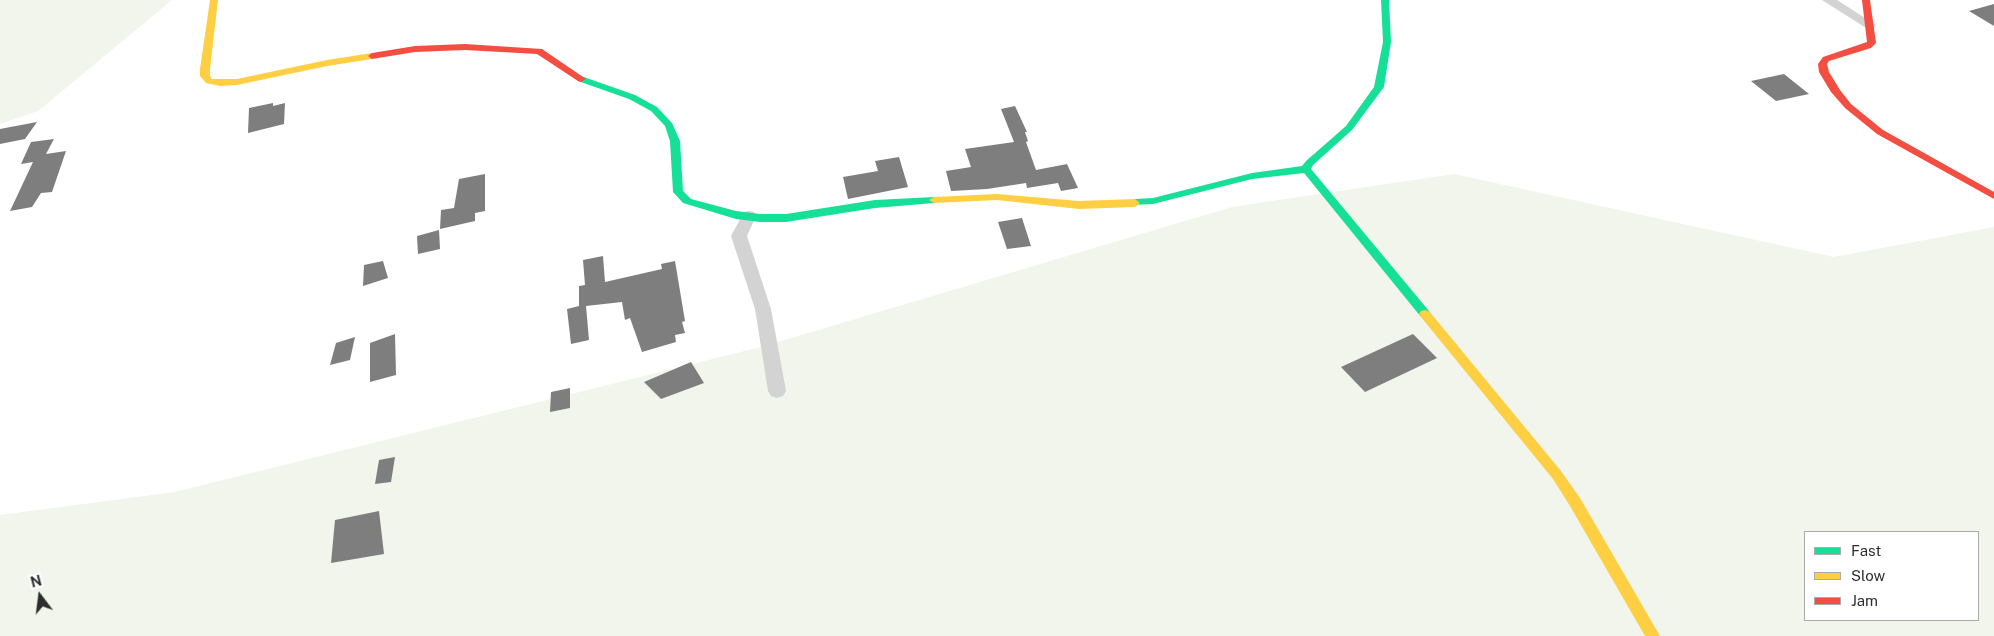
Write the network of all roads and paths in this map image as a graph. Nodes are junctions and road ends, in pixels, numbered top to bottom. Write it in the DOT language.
graph roads {
  1 [pos="214,0"];
  2 [pos="1385,0"];
  3 [pos="1828,0"];
  4 [pos="1866,0"];
  5 [pos="1870,25"];
  6 [pos="1306,169"];
  7 [pos="1994,196"];
  8 [pos="749,216"];
  9 [pos="777,391"];
  10 [pos="1653,636"];
  1 -- 8 [label="street"];
  2 -- 6 [label="street"];
  3 -- 5 [label="street"];
  4 -- 5 [label="street"];
  5 -- 7 [label="street"];
  6 -- 8 [label="street"];
  6 -- 10 [label="street"];
  8 -- 9 [label="street"];
}
